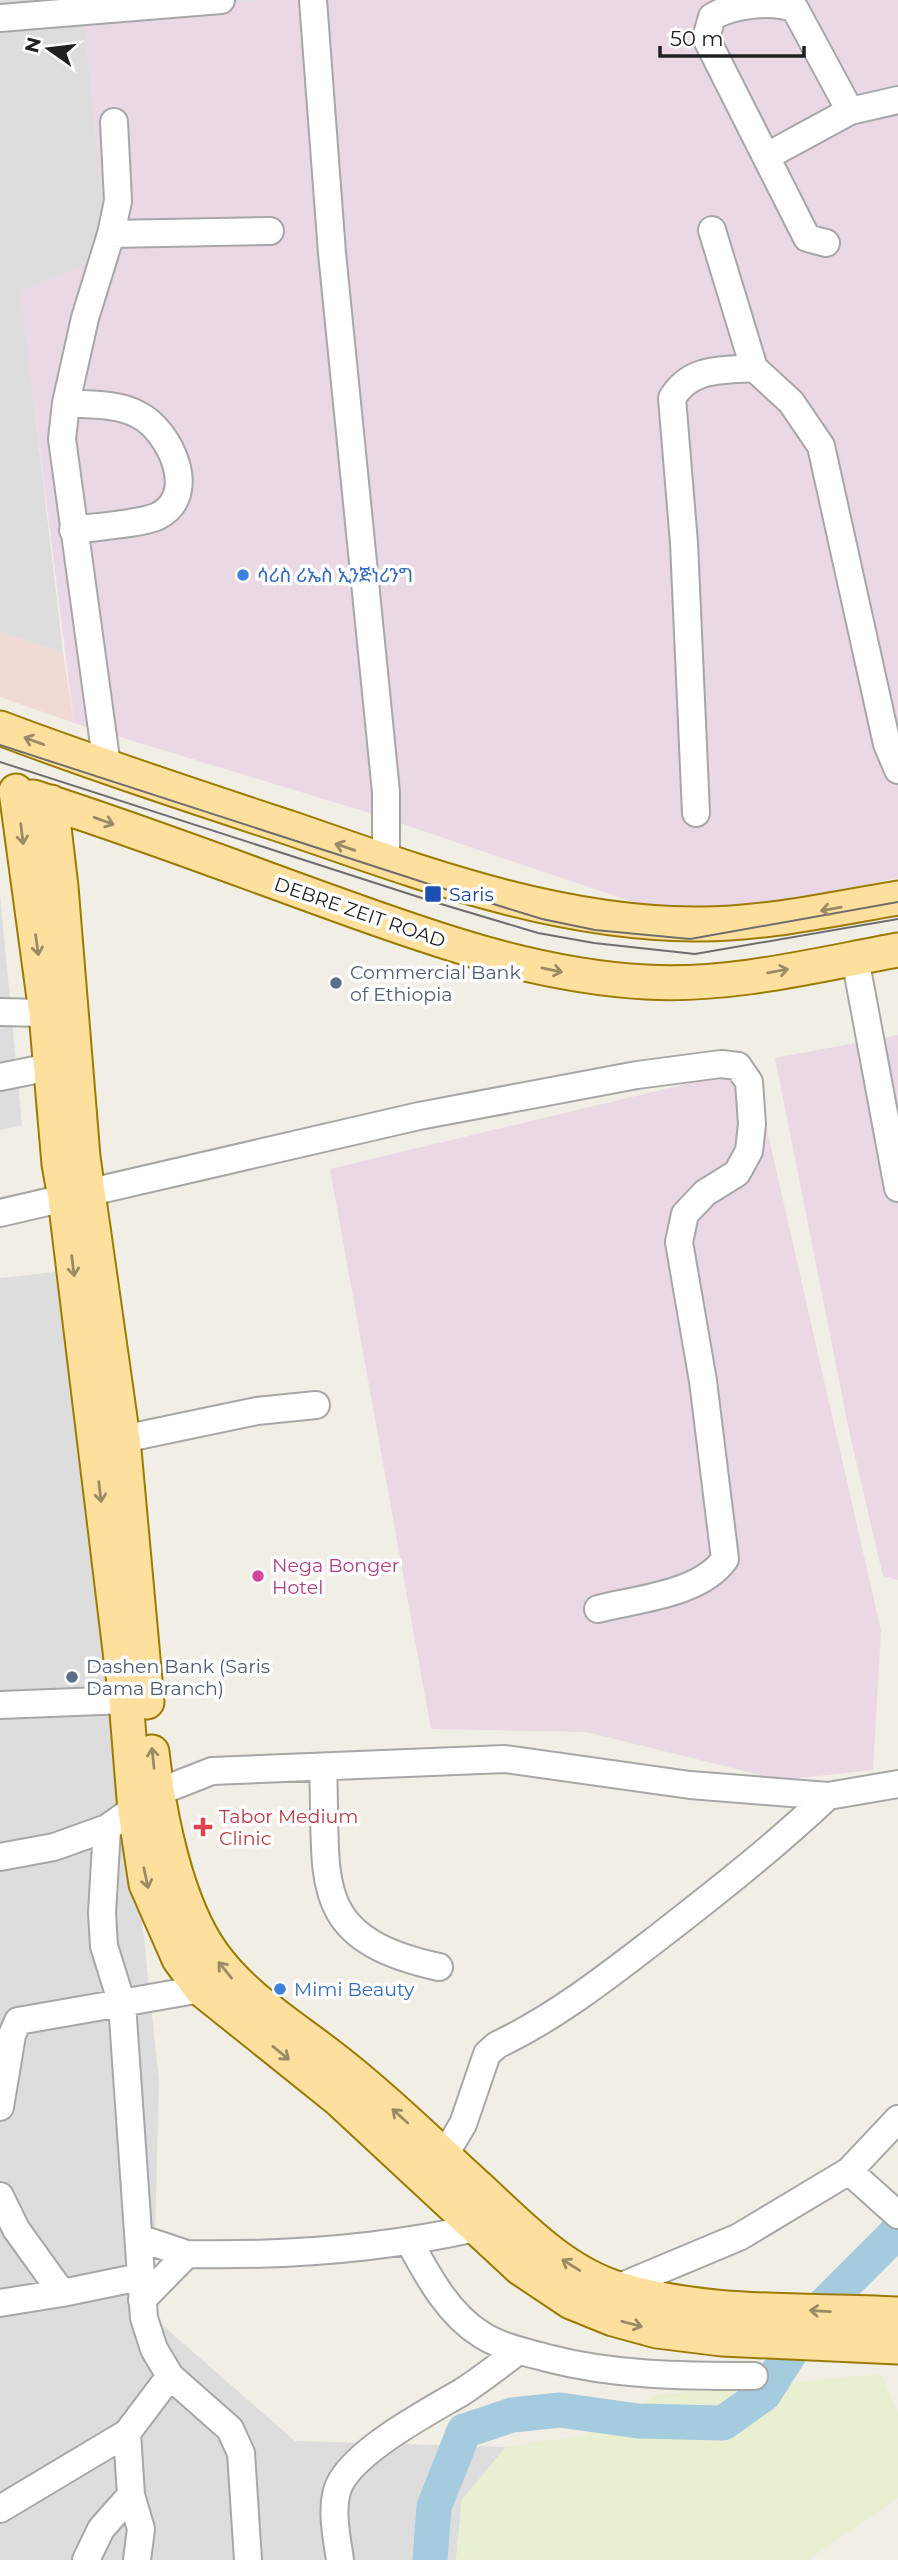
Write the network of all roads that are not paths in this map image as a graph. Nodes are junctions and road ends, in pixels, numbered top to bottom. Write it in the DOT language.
graph roads {
  1 [pos="313,0"];
  2 [pos="204,1"];
  3 [pos="77,6"];
  4 [pos="0,18"];
  5 [pos="898,100"];
  6 [pos="850,111"];
  7 [pos="114,122"];
  8 [pos="767,156"];
  9 [pos="712,229"];
  10 [pos="271,231"];
  11 [pos="111,234"];
  12 [pos="826,243"];
  13 [pos="754,368"];
  14 [pos="66,403"];
  15 [pos="74,530"];
  16 [pos="0,728"];
  17 [pos="107,766"];
  18 [pos="898,770"];
  19 [pos="8,788"];
  20 [pos="51,802"];
  21 [pos="696,813"];
  22 [pos="386,861"];
  23 [pos="898,898"];
  24 [pos="898,950"];
  25 [pos="855,958"];
  26 [pos="0,1012"];
  27 [pos="46,1013"];
  28 [pos="50,1067"];
  29 [pos="0,1077"];
  30 [pos="898,1188"];
  31 [pos="77,1195"];
  32 [pos="0,1213"];
  33 [pos="317,1405"];
  34 [pos="123,1438"];
  35 [pos="598,1609"];
  36 [pos="136,1698"];
  37 [pos="0,1705"];
  38 [pos="323,1768"];
  39 [pos="898,1783"];
  40 [pos="828,1796"];
  41 [pos="146,1802"];
  42 [pos="107,1828"];
  43 [pos="0,1857"];
  44 [pos="439,1967"];
  45 [pos="201,1989"];
  46 [pos="122,2004"];
  47 [pos="0,2107"];
  48 [pos="898,2119"];
  49 [pos="444,2156"];
  50 [pos="853,2175"];
  51 [pos="0,2196"];
  52 [pos="898,2215"];
  53 [pos="475,2228"];
  54 [pos="139,2238"];
  55 [pos="410,2243"];
  56 [pos="187,2254"];
  57 [pos="617,2288"];
  58 [pos="141,2289"];
  59 [pos="62,2292"];
  60 [pos="0,2304"];
  61 [pos="893,2314"];
  62 [pos="888,2346"];
  63 [pos="518,2351"];
  64 [pos="170,2376"];
  65 [pos="754,2376"];
  66 [pos="127,2433"];
  67 [pos="131,2495"];
  68 [pos="0,2509"];
  69 [pos="86,2560"];
  70 [pos="137,2560"];
  71 [pos="248,2560"];
  72 [pos="341,2560"];
  1 -- 22 [label="street"];
  2 -- 3 [label="street"];
  3 -- 4 [label="street"];
  5 -- 6 [label="street"];
  6 -- 8 [label="street"];
  6 -- 8 [label="street"];
  7 -- 11 [label="street"];
  8 -- 12 [label="street"];
  9 -- 13 [label="street"];
  10 -- 11 [label="street"];
  11 -- 14 [label="street"];
  13 -- 18 [label="street"];
  13 -- 21 [label="street"];
  14 -- 15 [label="street"];
  14 -- 15 [label="street"];
  15 -- 17 [label="street"];
  17 -- 16 [label="main road, one-way"];
  22 -- 17 [label="main road, one-way"];
  19 -- 20 [label="main road, DEBRE ZEIT ROAD"];
  19 -- 27 [label="main road, one-way"];
  20 -- 25 [label="main road, DEBRE ZEIT ROAD, one-way"];
  20 -- 31 [label="main road"];
  23 -- 22 [label="main road, one-way"];
  24 -- 25 [label="main road, DEBRE ZEIT ROAD"];
  25 -- 30 [label="street"];
  26 -- 27 [label="street"];
  27 -- 28 [label="main road"];
  28 -- 29 [label="street"];
  28 -- 31 [label="main road"];
  31 -- 32 [label="street"];
  31 -- 34 [label="main road"];
  31 -- 35 [label="street"];
  31 -- 36 [label="main road, one-way"];
  33 -- 34 [label="street"];
  34 -- 36 [label="main road"];
  36 -- 37 [label="street"];
  36 -- 41 [label="main road"];
  38 -- 40 [label="street"];
  38 -- 41 [label="street"];
  38 -- 44 [label="street"];
  39 -- 40 [label="street"];
  40 -- 49 [label="street"];
  41 -- 42 [label="street"];
  41 -- 45 [label="main road, one-way"];
  49 -- 41 [label="main road, one-way"];
  42 -- 43 [label="street"];
  42 -- 46 [label="street"];
  45 -- 46 [label="street"];
  45 -- 53 [label="main road, one-way"];
  46 -- 47 [label="street"];
  46 -- 54 [label="street"];
  48 -- 50 [label="street"];
  57 -- 49 [label="main road, one-way"];
  50 -- 52 [label="street"];
  50 -- 57 [label="street"];
  51 -- 59 [label="street"];
  53 -- 55 [label="street"];
  53 -- 62 [label="main road, one-way"];
  54 -- 56 [label="street"];
  54 -- 58 [label="street"];
  55 -- 56 [label="street"];
  55 -- 63 [label="street"];
  56 -- 58 [label="street"];
  61 -- 57 [label="main road, one-way"];
  58 -- 59 [label="street"];
  58 -- 64 [label="street"];
  59 -- 60 [label="street"];
  63 -- 65 [label="street"];
  63 -- 72 [label="street"];
  64 -- 66 [label="street"];
  64 -- 71 [label="street"];
  66 -- 67 [label="street"];
  66 -- 68 [label="street"];
  67 -- 69 [label="street"];
  67 -- 70 [label="street"];
}
